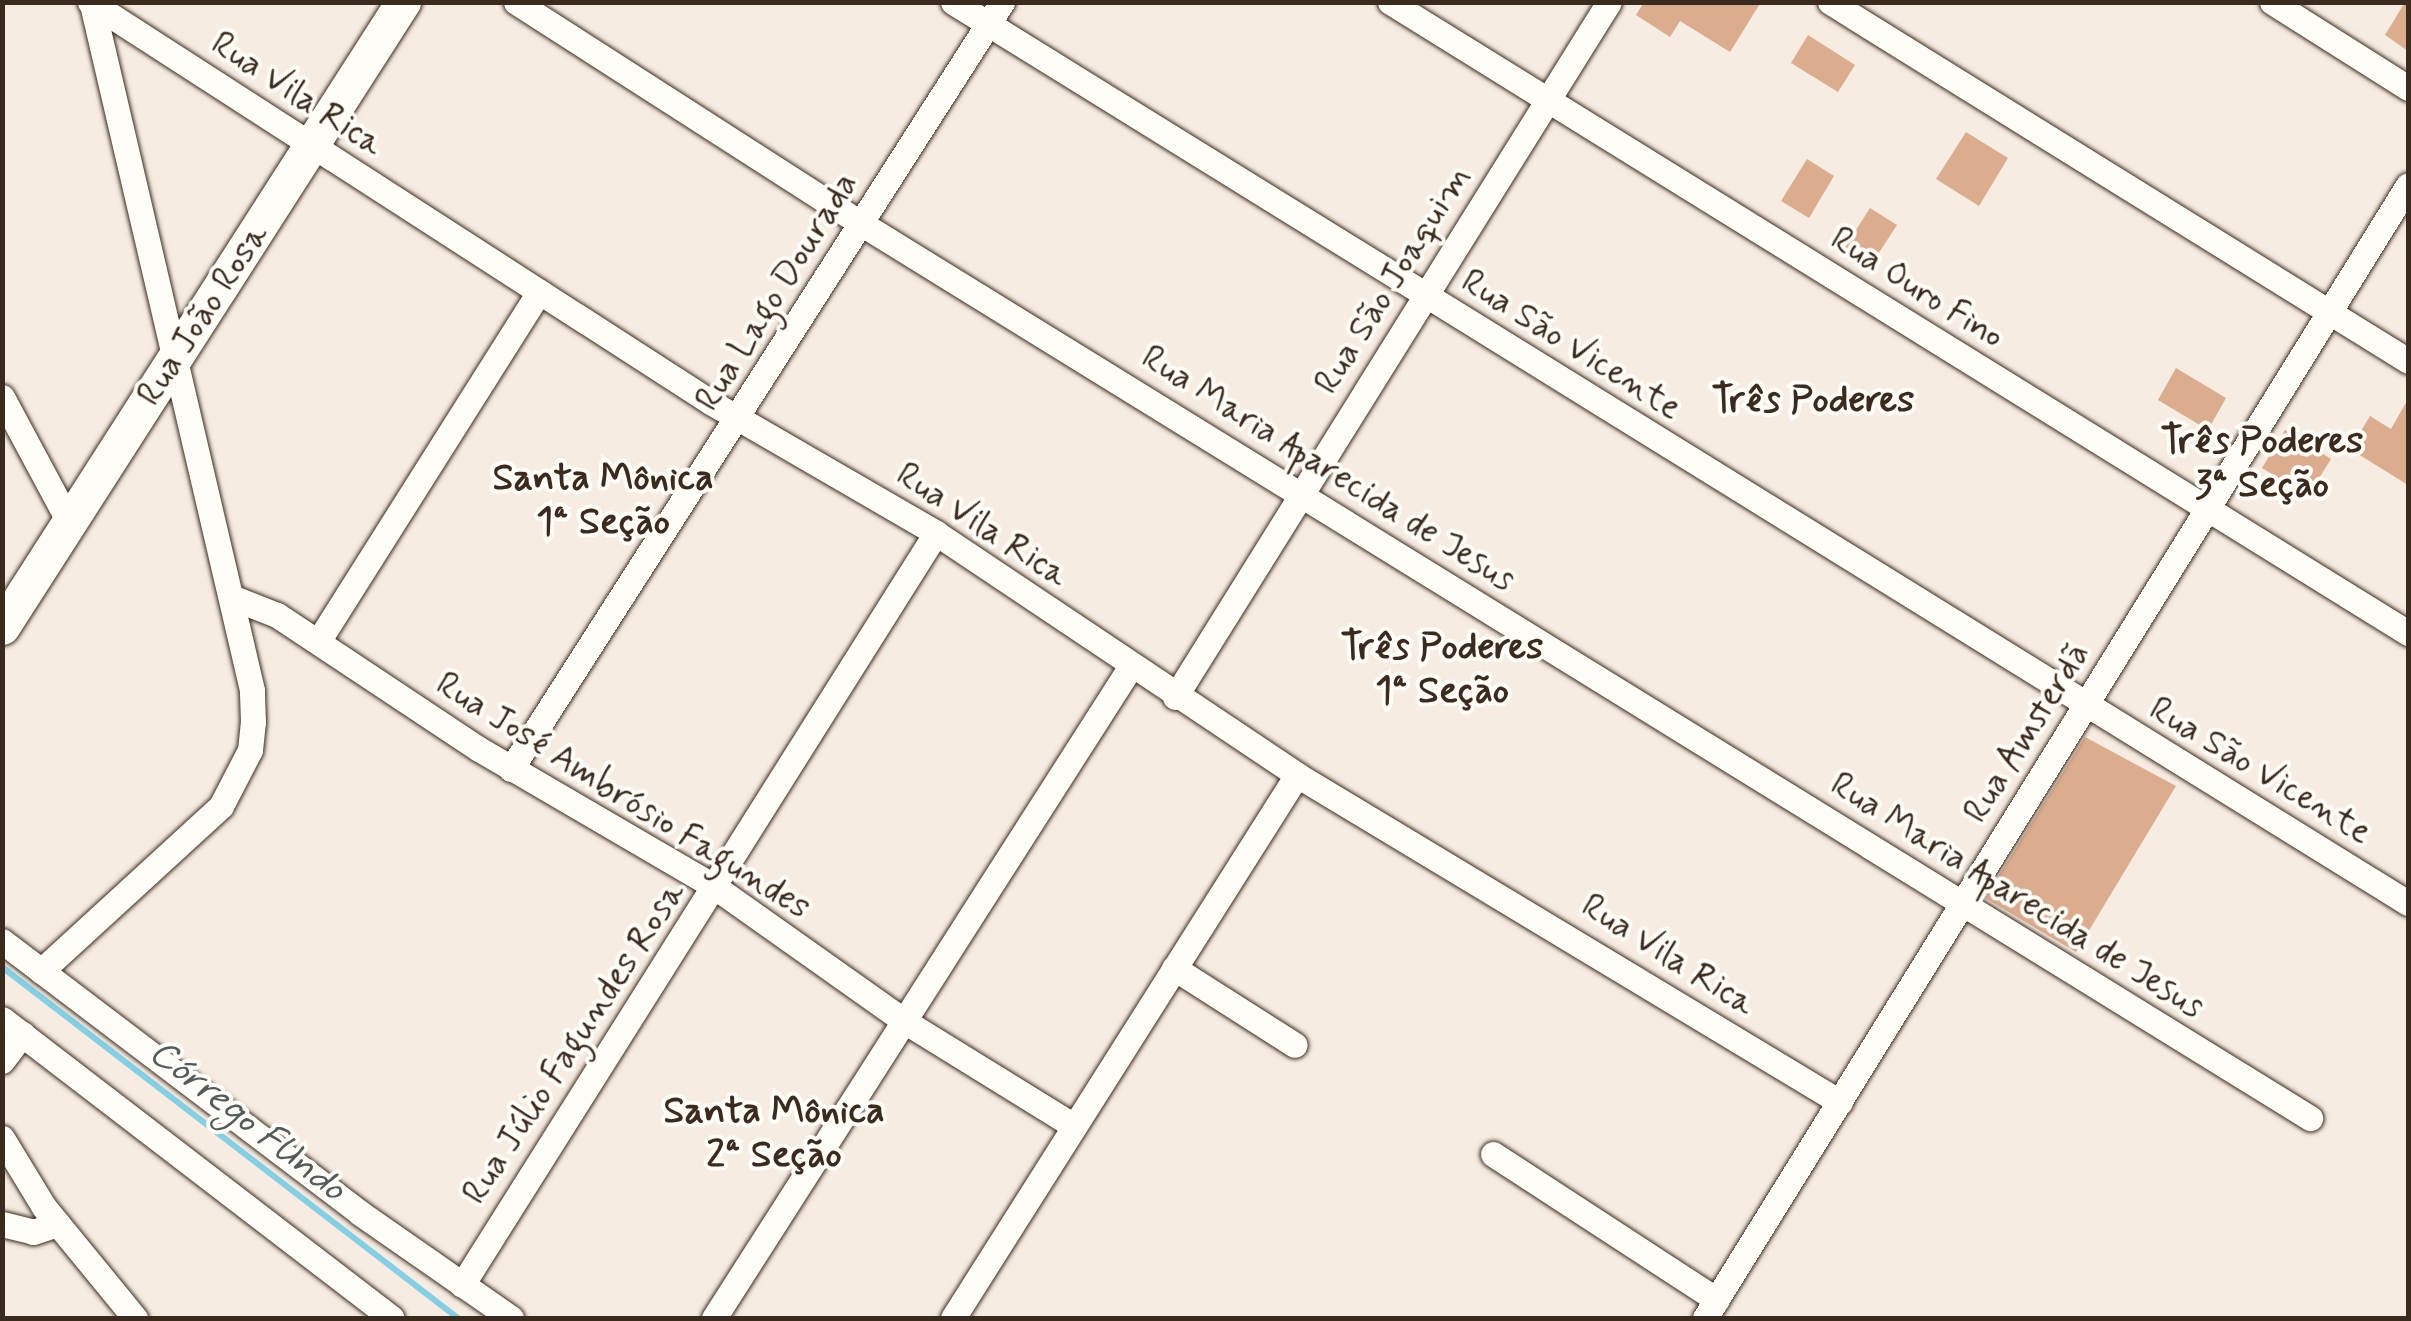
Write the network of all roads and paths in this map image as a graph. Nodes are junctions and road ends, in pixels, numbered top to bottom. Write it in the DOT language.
graph roads {
  1 [pos="403,2"];
  2 [pos="516,2"];
  3 [pos="953,2"];
  4 [pos="1002,2"];
  5 [pos="1390,2"];
  6 [pos="1610,2"];
  7 [pos="1830,2"];
  8 [pos="2272,2"];
  9 [pos="91,3"];
  10 [pos="988,25"];
  11 [pos="2408,88"];
  12 [pos="1547,100"];
  13 [pos="313,145"];
  14 [pos="2408,185"];
  15 [pos="862,224"];
  16 [pos="540,292"];
  17 [pos="1424,295"];
  18 [pos="2330,312"];
  19 [pos="175,357"];
  20 [pos="2408,361"];
  21 [pos="2,397"];
  22 [pos="738,419"];
  23 [pos="1301,493"];
  24 [pos="2208,509"];
  25 [pos="70,524"];
  26 [pos="936,533"];
  27 [pos="231,597"];
  28 [pos="2,627"];
  29 [pos="2408,633"];
  30 [pos="319,640"];
  31 [pos="1130,666"];
  32 [pos="1175,697"];
  33 [pos="2086,706"];
  34 [pos="511,769"];
  35 [pos="1296,775"];
  36 [pos="715,888"];
  37 [pos="2408,903"];
  38 [pos="1963,904"];
  39 [pos="2,940"];
  40 [pos="1174,968"];
  41 [pos="41,971"];
  42 [pos="904,1021"];
  43 [pos="12,1027"];
  44 [pos="1296,1046"];
  45 [pos="2,1061"];
  46 [pos="1840,1102"];
  47 [pos="2310,1118"];
  48 [pos="1074,1126"];
  49 [pos="2,1138"];
  50 [pos="1493,1154"];
  51 [pos="2,1224"];
  52 [pos="58,1224"];
  53 [pos="462,1285"];
  54 [pos="1711,1309"];
  55 [pos="135,1318"];
  56 [pos="392,1318"];
  57 [pos="511,1318"];
  58 [pos="714,1318"];
  59 [pos="952,1318"];
  1 -- 13 [label="main road, Rua João Rosa"];
  2 -- 15 [label="street, Rua Maria Aparecida de Jesus"];
  3 -- 10 [label="street, Rua São Vicente"];
  4 -- 10 [label="street, Rua Lago Dourada"];
  5 -- 12 [label="street, Rua Ouro Fino"];
  6 -- 12 [label="street, Rua São Joaquim"];
  7 -- 18 [label="street"];
  8 -- 11 [label="street"];
  9 -- 13 [label="street, Rua Vila Rica"];
  9 -- 19 [label="street"];
  10 -- 15 [label="street, Rua Lago Dourada"];
  10 -- 17 [label="street, Rua São Vicente"];
  12 -- 17 [label="street, Rua São Joaquim"];
  12 -- 24 [label="street, Rua Ouro Fino"];
  13 -- 16 [label="street, Rua Vila Rica"];
  13 -- 19 [label="main road, Rua João Rosa"];
  14 -- 18 [label="street, Rua Amsterdã"];
  15 -- 22 [label="street, Rua Lago Dourada"];
  15 -- 23 [label="street, Rua Maria Aparecida de Jesus"];
  16 -- 22 [label="street, Rua Vila Rica"];
  16 -- 30 [label="street"];
  17 -- 23 [label="street, Rua São Joaquim"];
  17 -- 33 [label="street, Rua São Vicente"];
  18 -- 20 [label="street"];
  18 -- 24 [label="street, Rua Amsterdã"];
  19 -- 25 [label="main road, Rua João Rosa"];
  19 -- 27 [label="street"];
  21 -- 25 [label="street"];
  22 -- 26 [label="street, Rua Vila Rica"];
  22 -- 34 [label="street, Rua Lago Dourada"];
  23 -- 32 [label="street, Rua São Joaquim"];
  23 -- 38 [label="street, Rua Maria Aparecida de Jesus"];
  24 -- 29 [label="street, Rua Ouro Fino"];
  24 -- 33 [label="street, Rua Amsterdã"];
  25 -- 28 [label="main road, Rua João Rosa"];
  26 -- 31 [label="street, Rua Vila Rica"];
  26 -- 36 [label="street, Rua Júlio Fagundes Rosa"];
  27 -- 30 [label="street, Rua José Ambrósio Fagundes"];
  27 -- 41 [label="street"];
  30 -- 34 [label="street, Rua José Ambrósio Fagundes"];
  31 -- 32 [label="street, Rua Vila Rica"];
  31 -- 42 [label="street"];
  32 -- 35 [label="street, Rua Vila Rica"];
  33 -- 37 [label="street, Rua São Vicente"];
  33 -- 38 [label="street, Rua Amsterdã"];
  34 -- 36 [label="street, Rua José Ambrósio Fagundes"];
  35 -- 40 [label="street"];
  35 -- 46 [label="street, Rua Vila Rica"];
  36 -- 42 [label="street, Rua José Ambrósio Fagundes"];
  36 -- 53 [label="street, Rua Júlio Fagundes Rosa"];
  38 -- 46 [label="street, Rua Amsterdã"];
  38 -- 47 [label="street, Rua Maria Aparecida de Jesus"];
  39 -- 41 [label="street"];
  40 -- 44 [label="street"];
  40 -- 48 [label="street"];
  41 -- 53 [label="street"];
  42 -- 48 [label="street, Rua José Ambrósio Fagundes"];
  42 -- 58 [label="street"];
  43 -- 45 [label="street"];
  43 -- 56 [label="street"];
  46 -- 54 [label="street, Rua Amsterdã"];
  48 -- 59 [label="street"];
  49 -- 52 [label="street"];
  50 -- 54 [label="street"];
  51 -- 52 [label="street"];
  52 -- 55 [label="street"];
  53 -- 57 [label="street"];
}
